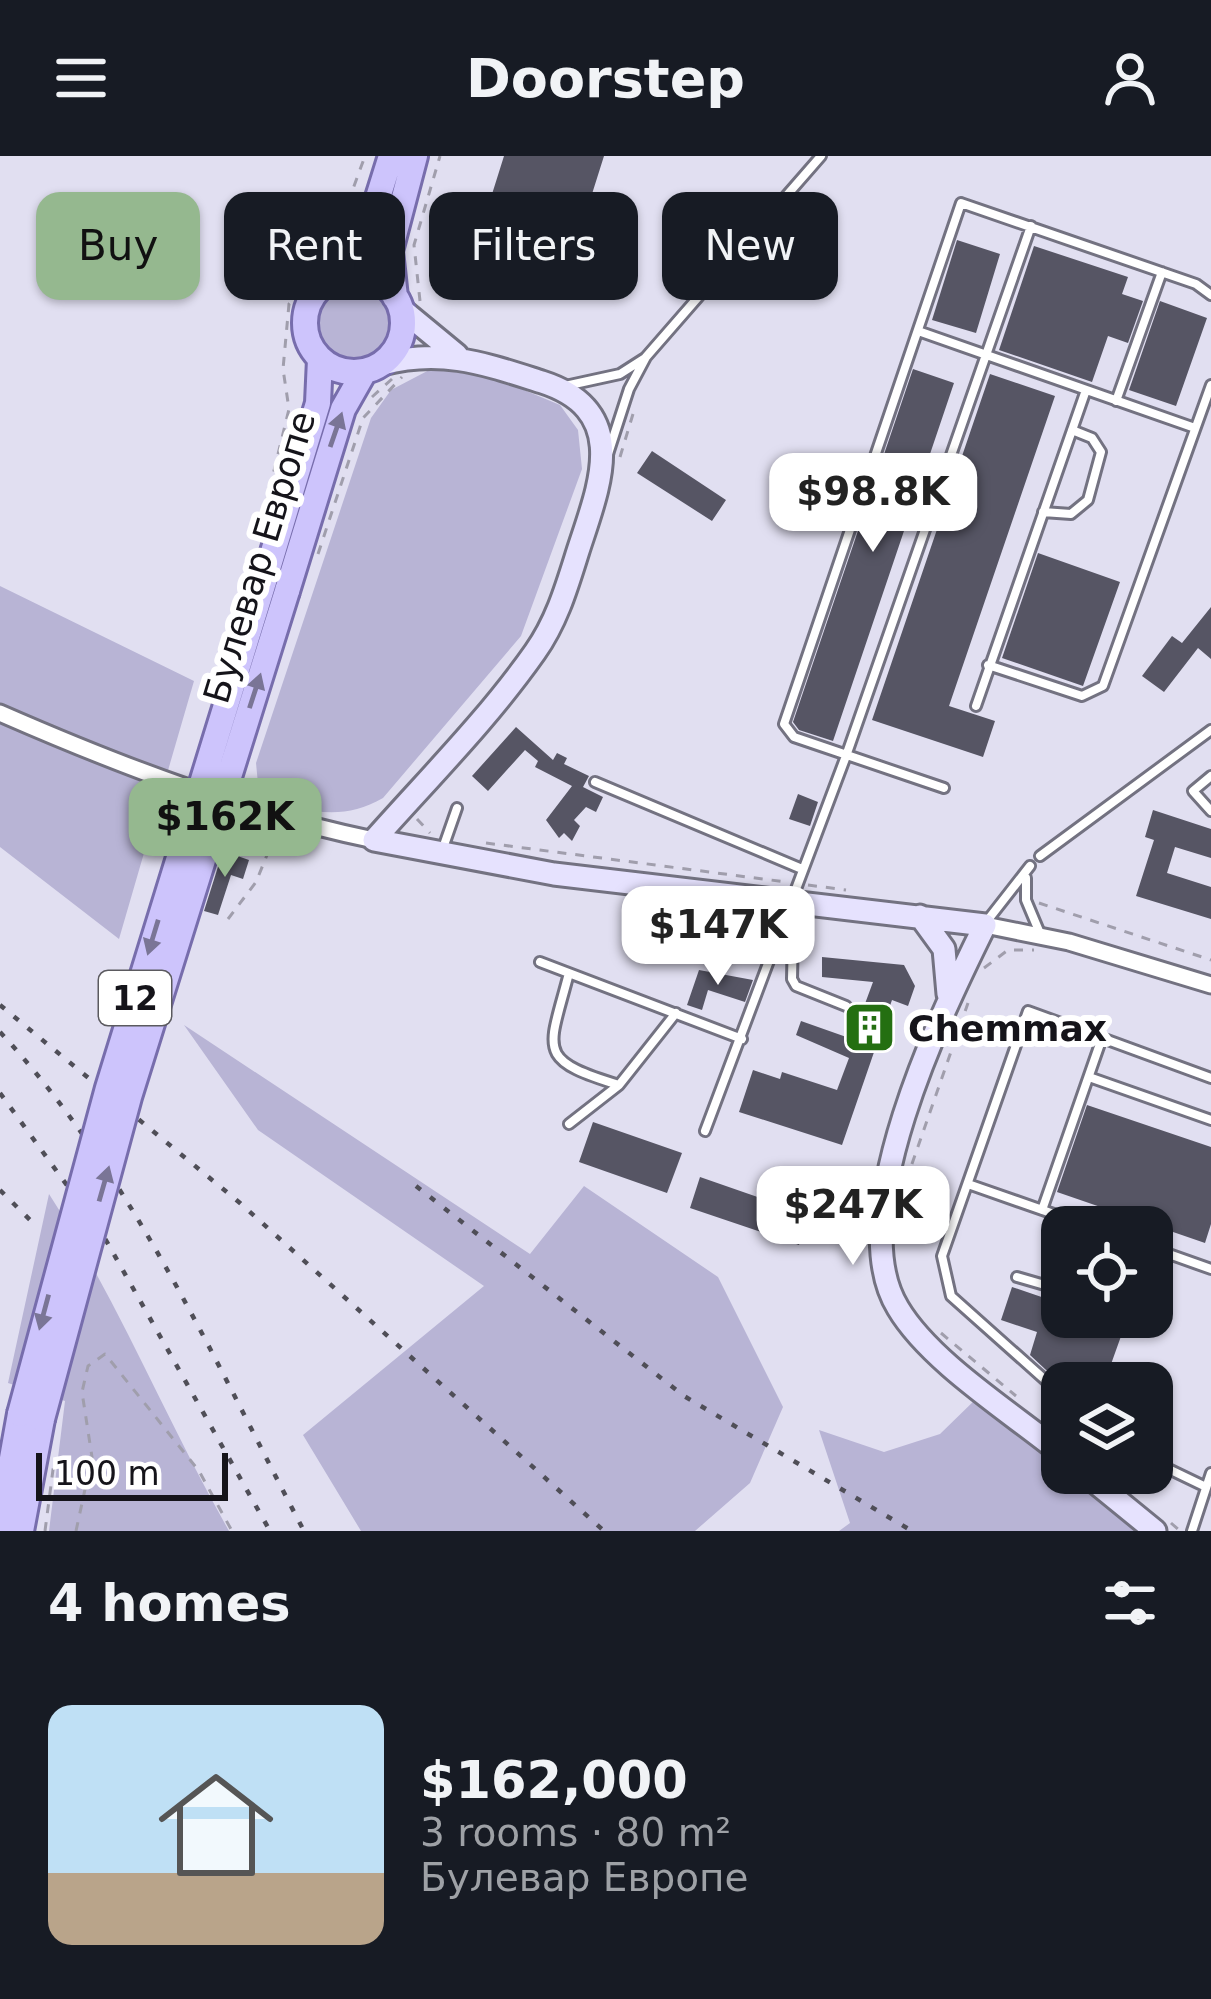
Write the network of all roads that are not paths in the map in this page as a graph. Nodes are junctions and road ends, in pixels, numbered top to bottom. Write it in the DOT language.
graph roads {
  1 [pos="391,156"];
  2 [pos="415,156"];
  3 [pos="820,156"];
  4 [pos="380,192"];
  5 [pos="1031,226"];
  6 [pos="1162,272"];
  7 [pos="1211,296"];
  8 [pos="313,300"];
  9 [pos="395,300"];
  10 [pos="398,303"];
  11 [pos="921,332"];
  12 [pos="423,344"];
  13 [pos="987,355"];
  14 [pos="646,357"];
  15 [pos="320,359"];
  16 [pos="373,368"];
  17 [pos="1211,385"];
  18 [pos="555,387"];
  19 [pos="1086,390"];
  20 [pos="1116,401"];
  21 [pos="1195,428"];
  22 [pos="1072,430"];
  23 [pos="608,474"];
  24 [pos="1043,512"];
  25 [pos="275,588"];
  26 [pos="988,665"];
  27 [pos="976,706"];
  28 [pos="0,713"];
  29 [pos="1211,730"];
  30 [pos="846,756"];
  31 [pos="1211,776"];
  32 [pos="595,782"];
  33 [pos="944,788"];
  34 [pos="457,808"];
  35 [pos="1211,811"];
  36 [pos="374,840"];
  37 [pos="443,846"];
  38 [pos="1040,856"];
  39 [pos="802,868"];
  40 [pos="790,902"];
  41 [pos="920,916"];
  42 [pos="985,926"];
  43 [pos="1048,938"];
  44 [pos="540,962"];
  45 [pos="569,973"];
  46 [pos="1211,985"];
  47 [pos="948,1000"];
  48 [pos="847,1006"];
  49 [pos="676,1012"];
  50 [pos="1102,1038"];
  51 [pos="742,1039"];
  52 [pos="1089,1077"];
  53 [pos="1211,1078"];
  54 [pos="619,1085"];
  55 [pos="1211,1120"];
  56 [pos="569,1124"];
  57 [pos="705,1131"];
  58 [pos="967,1184"];
  59 [pos="776,1193"];
  60 [pos="1043,1206"];
  61 [pos="1041,1210"];
  62 [pos="877,1233"];
  63 [pos="1173,1256"];
  64 [pos="1210,1266"];
  65 [pos="1017,1276"];
  66 [pos="1041,1283"];
  67 [pos="1041,1376"];
  68 [pos="31,1417"];
  69 [pos="1041,1437"];
  70 [pos="1173,1471"];
  71 [pos="1211,1473"];
  72 [pos="1206,1487"];
  73 [pos="1109,1494"];
  74 [pos="0,1525"];
  75 [pos="21,1531"];
  76 [pos="1154,1531"];
  77 [pos="1192,1531"];
  1 -- 4 [label="main road, Булевар Европе / 12"];
  2 -- 10 [label="main road, Булевар Европе / 12"];
  3 -- 14 [label="lane"];
  5 -- 6 [label="lane"];
  5 -- 11 [label="lane"];
  5 -- 13 [label="lane"];
  6 -- 7 [label="lane"];
  6 -- 20 [label="lane"];
  8 -- 15 [label="main road, Булевар Европе / 12"];
  9 -- 10 [label="main road"];
  10 -- 12 [label="street"];
  10 -- 16 [label="main road, Булевар Европе / 12"];
  11 -- 13 [label="lane"];
  11 -- 30 [label="lane"];
  12 -- 16 [label="street"];
  12 -- 18 [label="street"];
  13 -- 19 [label="lane"];
  13 -- 30 [label="lane"];
  14 -- 18 [label="lane"];
  14 -- 23 [label="lane"];
  15 -- 16 [label="main road, Булевар Европе"];
  15 -- 25 [label="main road, Булевар Европе / 12"];
  25 -- 16 [label="main road, Булевар Европе / 12, one-way"];
  17 -- 21 [label="lane"];
  18 -- 23 [label="street"];
  19 -- 20 [label="lane"];
  19 -- 22 [label="lane"];
  20 -- 21 [label="lane"];
  21 -- 26 [label="lane"];
  22 -- 24 [label="lane"];
  22 -- 24 [label="lane"];
  23 -- 36 [label="street"];
  24 -- 26 [label="lane"];
  25 -- 68 [label="main road, Булевар Европе / 12, bridge"];
  26 -- 27 [label="lane"];
  28 -- 36 [label="street"];
  29 -- 38 [label="lane"];
  30 -- 33 [label="lane"];
  30 -- 39 [label="lane"];
  31 -- 35 [label="lane"];
  32 -- 39 [label="lane"];
  34 -- 37 [label="lane"];
  36 -- 37 [label="street"];
  37 -- 40 [label="street"];
  39 -- 40 [label="lane"];
  40 -- 41 [label="street"];
  40 -- 48 [label="lane"];
  40 -- 51 [label="lane"];
  41 -- 42 [label="street"];
  41 -- 47 [label="street"];
  42 -- 43 [label="street"];
  42 -- 43 [label="lane"];
  42 -- 47 [label="street"];
  43 -- 46 [label="street"];
  44 -- 45 [label="lane"];
  45 -- 49 [label="lane"];
  45 -- 54 [label="lane"];
  47 -- 62 [label="street"];
  49 -- 51 [label="lane"];
  49 -- 54 [label="lane"];
  50 -- 52 [label="lane"];
  50 -- 53 [label="lane"];
  50 -- 58 [label="lane"];
  51 -- 57 [label="lane"];
  52 -- 55 [label="lane"];
  52 -- 60 [label="lane"];
  54 -- 56 [label="lane"];
  58 -- 61 [label="lane"];
  58 -- 67 [label="lane"];
  59 -- 62 [label="lane"];
  62 -- 69 [label="street"];
  63 -- 64 [label="lane"];
  65 -- 66 [label="lane"];
  68 -- 74 [label="main road, Булевар Европе / 12"];
  68 -- 75 [label="main road, Булевар Европе / 12"];
  70 -- 72 [label="lane"];
  71 -- 72 [label="lane"];
  72 -- 77 [label="lane"];
  73 -- 76 [label="street"];
}
